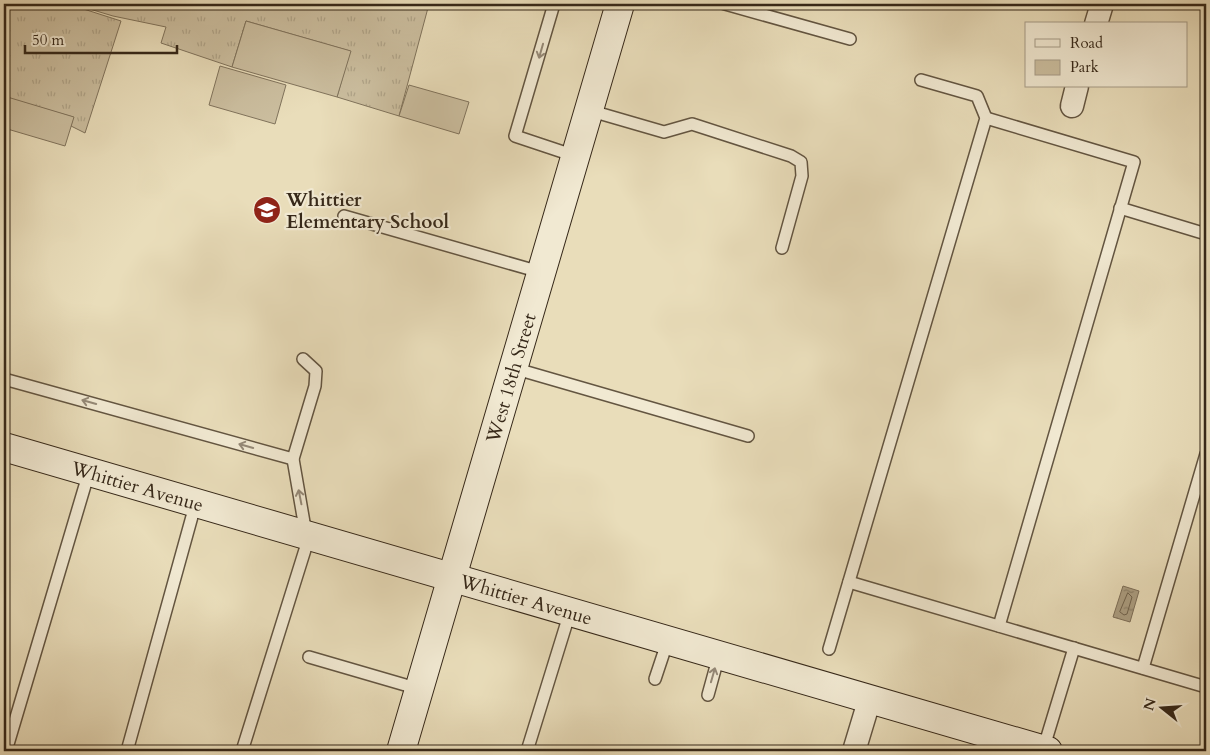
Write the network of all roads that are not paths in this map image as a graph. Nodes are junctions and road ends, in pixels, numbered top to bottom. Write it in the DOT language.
graph roads {
  1 [pos="554,4"];
  2 [pos="618,4"];
  3 [pos="725,4"];
  4 [pos="1102,4"];
  5 [pos="1097,22"];
  6 [pos="850,39"];
  7 [pos="921,80"];
  8 [pos="588,110"];
  9 [pos="986,118"];
  10 [pos="575,156"];
  11 [pos="1120,208"];
  12 [pos="344,216"];
  13 [pos="1206,234"];
  14 [pos="782,248"];
  15 [pos="540,272"];
  16 [pos="303,359"];
  17 [pos="511,367"];
  18 [pos="4,379"];
  19 [pos="748,436"];
  20 [pos="4,447"];
  21 [pos="1206,454"];
  22 [pos="293,459"];
  23 [pos="89,472"];
  24 [pos="196,502"];
  25 [pos="307,536"];
  26 [pos="450,578"];
  27 [pos="849,582"];
  28 [pos="570,612"];
  29 [pos="1000,626"];
  30 [pos="668,640"];
  31 [pos="1074,648"];
  32 [pos="829,649"];
  33 [pos="719,655"];
  34 [pos="309,657"];
  35 [pos="1143,668"];
  36 [pos="655,679"];
  37 [pos="1206,687"];
  38 [pos="419,689"];
  39 [pos="708,695"];
  40 [pos="870,698"];
  41 [pos="1046,750"];
  42 [pos="6,751"];
  43 [pos="127,751"];
  44 [pos="242,751"];
  45 [pos="401,751"];
  46 [pos="527,751"];
  47 [pos="854,751"];
  1 -- 10 [label="lane, one-way"];
  2 -- 8 [label="street, West 18th Street"];
  3 -- 6 [label="lane"];
  4 -- 5 [label="street"];
  7 -- 9 [label="lane"];
  8 -- 10 [label="street, West 18th Street"];
  8 -- 14 [label="lane"];
  9 -- 11 [label="lane"];
  9 -- 27 [label="lane"];
  10 -- 15 [label="street, West 18th Street"];
  11 -- 13 [label="lane"];
  11 -- 29 [label="lane"];
  12 -- 15 [label="lane"];
  15 -- 17 [label="street, West 18th Street"];
  16 -- 22 [label="lane"];
  17 -- 19 [label="lane"];
  17 -- 26 [label="street, West 18th Street"];
  22 -- 18 [label="lane, one-way"];
  20 -- 23 [label="street, Whittier Avenue"];
  21 -- 35 [label="lane"];
  25 -- 22 [label="lane, one-way"];
  23 -- 24 [label="street, Whittier Avenue"];
  23 -- 42 [label="lane"];
  24 -- 25 [label="street, Whittier Avenue"];
  24 -- 43 [label="lane"];
  25 -- 26 [label="street, Whittier Avenue"];
  25 -- 44 [label="lane"];
  26 -- 28 [label="street, Whittier Avenue"];
  26 -- 38 [label="street, West 18th Street"];
  27 -- 29 [label="lane"];
  27 -- 32 [label="lane"];
  28 -- 30 [label="street, Whittier Avenue"];
  28 -- 46 [label="lane"];
  29 -- 31 [label="lane"];
  30 -- 33 [label="street, Whittier Avenue"];
  30 -- 36 [label="lane"];
  31 -- 35 [label="lane"];
  31 -- 41 [label="lane"];
  39 -- 33 [label="lane, one-way"];
  33 -- 40 [label="street, Whittier Avenue"];
  34 -- 38 [label="lane"];
  35 -- 37 [label="lane"];
  38 -- 45 [label="street, West 18th Street"];
  40 -- 41 [label="street, Whittier Avenue"];
  40 -- 47 [label="street"];
}
